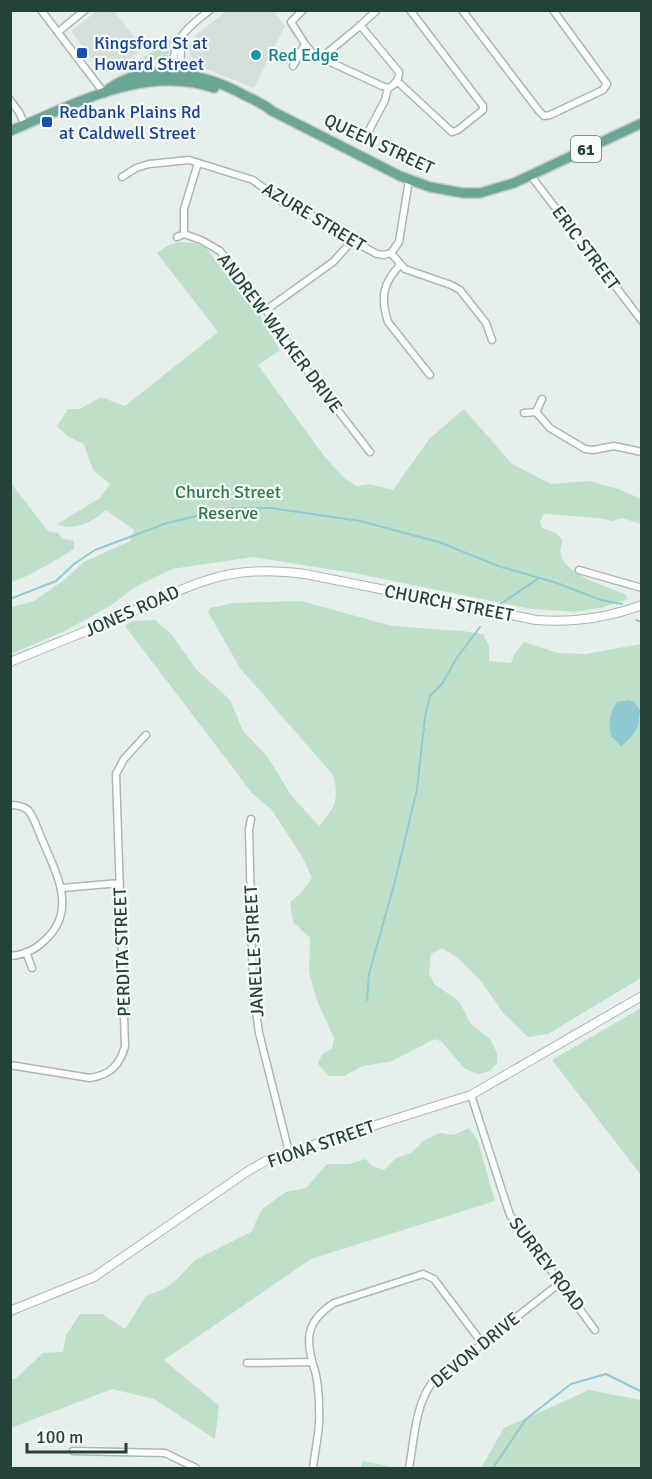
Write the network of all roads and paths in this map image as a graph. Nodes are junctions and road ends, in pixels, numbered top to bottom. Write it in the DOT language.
graph roads {
  1 [pos="41,10"];
  2 [pos="85,10"];
  3 [pos="210,10"];
  4 [pos="303,10"];
  5 [pos="410,10"];
  6 [pos="462,10"];
  7 [pos="554,10"];
  8 [pos="376,11"];
  9 [pos="360,25"];
  10 [pos="58,32"];
  11 [pos="304,44"];
  12 [pos="321,58"];
  13 [pos="293,66"];
  14 [pos="177,76"];
  15 [pos="397,81"];
  16 [pos="388,88"];
  17 [pos="104,93"];
  18 [pos="10,100"];
  19 [pos="642,123"];
  20 [pos="24,125"];
  21 [pos="10,131"];
  22 [pos="365,138"];
  23 [pos="198,163"];
  24 [pos="531,176"];
  25 [pos="122,177"];
  26 [pos="409,180"];
  27 [pos="353,240"];
  28 [pos="391,253"];
  29 [pos="400,265"];
  30 [pos="266,310"];
  31 [pos="642,321"];
  32 [pos="492,340"];
  33 [pos="429,375"];
  34 [pos="542,399"];
  35 [pos="536,412"];
  36 [pos="524,413"];
  37 [pos="639,450"];
  38 [pos="370,452"];
  39 [pos="579,570"];
  40 [pos="257,571"];
  41 [pos="642,588"];
  42 [pos="642,605"];
  43 [pos="10,662"];
  44 [pos="146,735"];
  45 [pos="10,805"];
  46 [pos="251,819"];
  47 [pos="120,884"];
  48 [pos="62,888"];
  49 [pos="26,952"];
  50 [pos="10,956"];
  51 [pos="32,968"];
  52 [pos="642,996"];
  53 [pos="10,1065"];
  54 [pos="471,1095"];
  55 [pos="289,1152"];
  56 [pos="560,1283"];
  57 [pos="10,1311"];
  58 [pos="595,1330"];
  59 [pos="482,1343"];
  60 [pos="311,1362"];
  61 [pos="247,1363"];
  62 [pos="73,1451"];
  63 [pos="196,1468"];
  64 [pos="313,1468"];
  65 [pos="409,1468"];
  1 -- 10 [label="street"];
  2 -- 10 [label="street"];
  3 -- 14 [label="street"];
  4 -- 11 [label="street"];
  5 -- 15 [label="street"];
  6 -- 7 [label="street"];
  8 -- 9 [label="street"];
  9 -- 12 [label="street"];
  9 -- 15 [label="street"];
  10 -- 17 [label="street"];
  11 -- 12 [label="street"];
  11 -- 13 [label="street"];
  12 -- 16 [label="street"];
  14 -- 17 [label="main road, QUEEN STREET / 61"];
  14 -- 26 [label="main road, QUEEN STREET / 61"];
  15 -- 16 [label="street"];
  16 -- 22 [label="street"];
  17 -- 20 [label="main road, QUEEN STREET / 61"];
  18 -- 20 [label="street"];
  19 -- 24 [label="main road, QUEEN STREET / 61"];
  20 -- 21 [label="main road, 61"];
  23 -- 25 [label="street, AZURE STREET"];
  23 -- 27 [label="street, AZURE STREET"];
  23 -- 30 [label="street, ANDREW WALKER DRIVE"];
  24 -- 26 [label="main road, QUEEN STREET / 61"];
  24 -- 31 [label="street, ERIC STREET"];
  26 -- 28 [label="street, AZURE STREET"];
  27 -- 28 [label="street, AZURE STREET"];
  27 -- 30 [label="street"];
  28 -- 29 [label="street"];
  29 -- 32 [label="street"];
  29 -- 33 [label="street"];
  30 -- 38 [label="street, ANDREW WALKER DRIVE"];
  34 -- 35 [label="street"];
  35 -- 36 [label="street"];
  35 -- 37 [label="street"];
  39 -- 41 [label="street"];
  40 -- 42 [label="street, CHURCH STREET"];
  40 -- 43 [label="street, JONES ROAD"];
  44 -- 47 [label="street, PERDITA STREET"];
  45 -- 48 [label="street"];
  46 -- 55 [label="street, JANELLE STREET"];
  47 -- 48 [label="street"];
  47 -- 53 [label="street, PERDITA STREET"];
  48 -- 49 [label="street"];
  49 -- 50 [label="street"];
  49 -- 51 [label="street"];
  52 -- 54 [label="street, FIONA STREET"];
  54 -- 55 [label="street, FIONA STREET"];
  54 -- 56 [label="street, SURREY ROAD"];
  55 -- 57 [label="street, FIONA STREET"];
  56 -- 58 [label="street, SURREY ROAD"];
  56 -- 59 [label="street, DEVON DRIVE"];
  59 -- 60 [label="street"];
  59 -- 65 [label="street, DEVON DRIVE"];
  60 -- 61 [label="street"];
  60 -- 64 [label="street"];
  62 -- 63 [label="street"];
}
